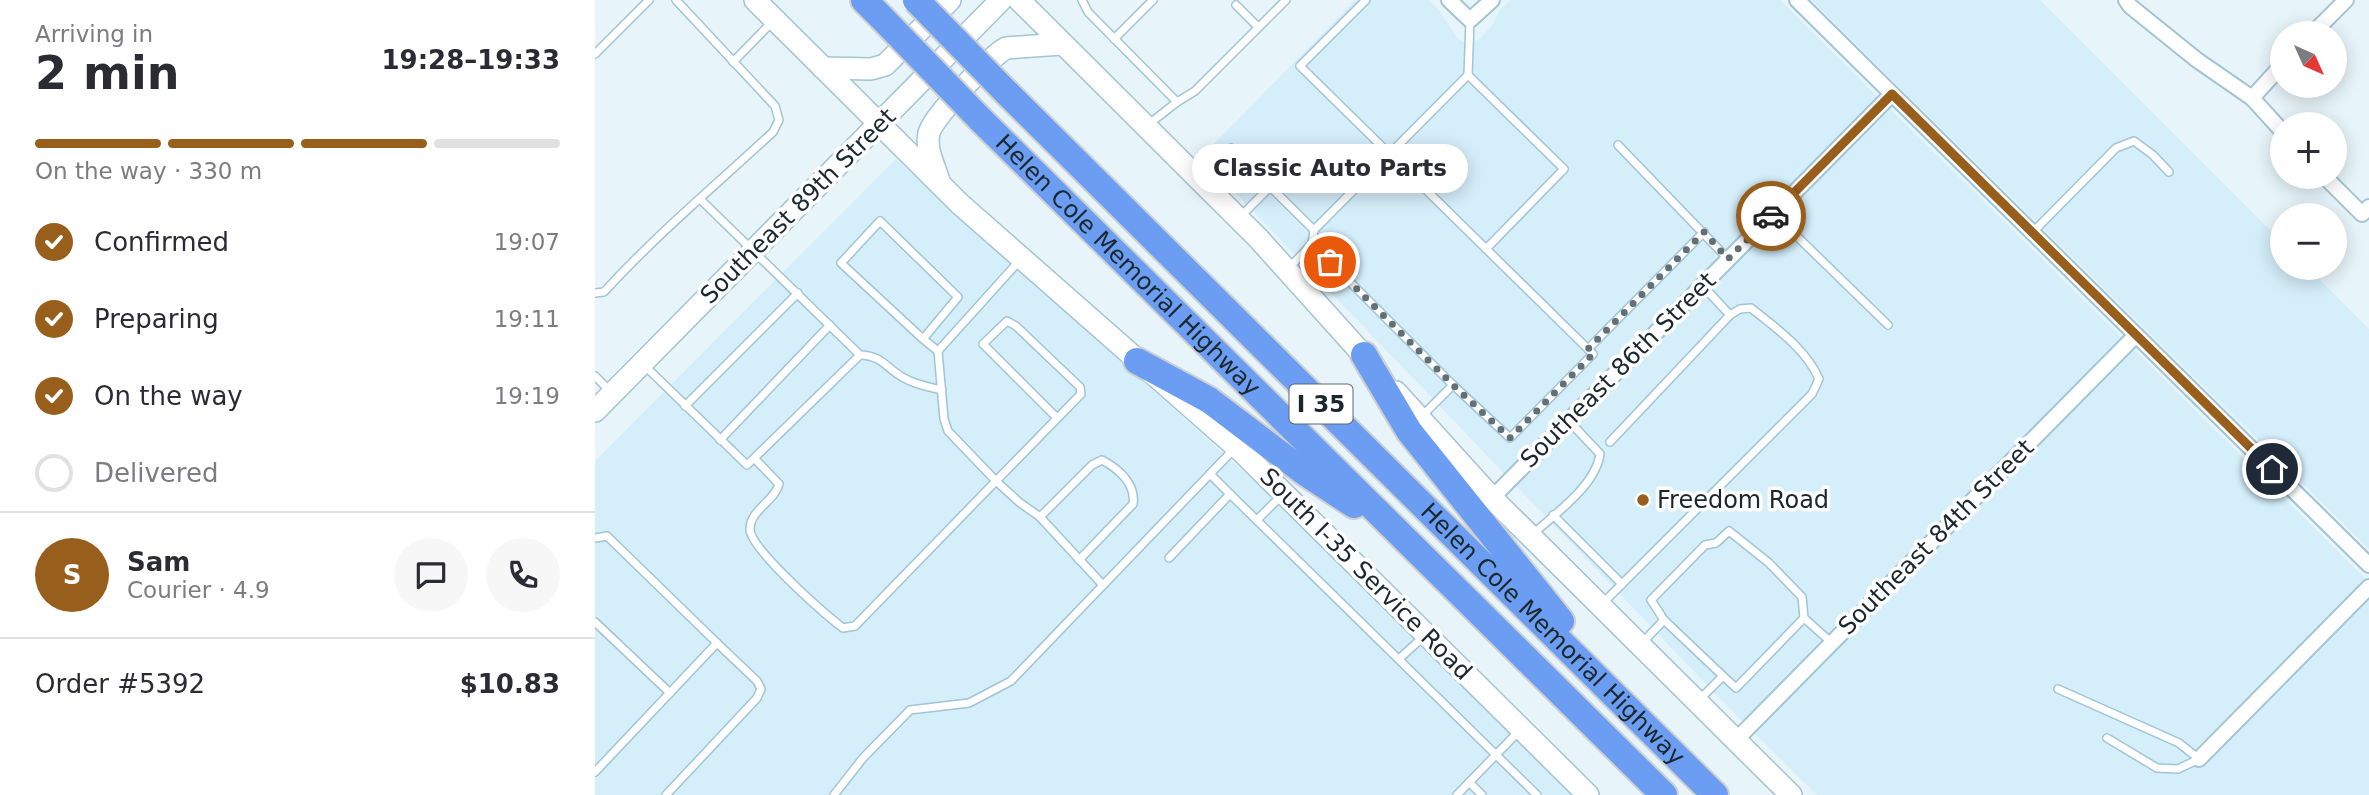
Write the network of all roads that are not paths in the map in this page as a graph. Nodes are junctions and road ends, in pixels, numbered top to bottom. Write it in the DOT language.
graph roads {
  1 [pos="649,0"];
  2 [pos="676,0"];
  3 [pos="755,0"];
  4 [pos="916,0"];
  5 [pos="950,0"];
  6 [pos="1001,0"];
  7 [pos="1019,0"];
  8 [pos="1082,0"];
  9 [pos="1153,0"];
  10 [pos="1286,0"];
  11 [pos="1366,0"];
  12 [pos="1449,0"];
  13 [pos="1492,0"];
  14 [pos="1797,0"];
  15 [pos="2126,0"];
  16 [pos="2346,0"];
  17 [pos="1236,5"];
  18 [pos="872,9"];
  19 [pos="774,19"];
  20 [pos="1470,20"];
  21 [pos="2325,21"];
  22 [pos="1258,27"];
  23 [pos="1114,39"];
  24 [pos="1062,44"];
  25 [pos="595,54"];
  26 [pos="733,62"];
  27 [pos="823,68"];
  28 [pos="1468,75"];
  29 [pos="2270,78"];
  30 [pos="1892,94"];
  31 [pos="2252,98"];
  32 [pos="1177,102"];
  33 [pos="2270,118"];
  34 [pos="879,123"];
  35 [pos="1145,127"];
  36 [pos="1618,145"];
  37 [pos="1231,148"];
  38 [pos="1390,155"];
  39 [pos="2169,172"];
  40 [pos="940,183"];
  41 [pos="1270,187"];
  42 [pos="2337,189"];
  43 [pos="701,200"];
  44 [pos="2369,207"];
  45 [pos="1773,213"];
  46 [pos="1239,219"];
  47 [pos="1314,230"];
  48 [pos="1704,232"];
  49 [pos="2032,233"];
  50 [pos="1312,244"];
  51 [pos="1486,248"];
  52 [pos="753,252"];
  53 [pos="1021,258"];
  54 [pos="1728,259"];
  55 [pos="1288,269"];
  56 [pos="1702,285"];
  57 [pos="595,293"];
  58 [pos="798,293"];
  59 [pos="1730,315"];
  60 [pos="1888,325"];
  61 [pos="830,326"];
  62 [pos="2136,335"];
  63 [pos="923,339"];
  64 [pos="1588,349"];
  65 [pos="938,351"];
  66 [pos="860,355"];
  67 [pos="1364,355"];
  68 [pos="1137,361"];
  69 [pos="642,363"];
  70 [pos="595,376"];
  71 [pos="1453,385"];
  72 [pos="942,390"];
  73 [pos="613,394"];
  74 [pos="685,406"];
  75 [pos="595,411"];
  76 [pos="1057,418"];
  77 [pos="1419,419"];
  78 [pos="1568,421"];
  79 [pos="720,440"];
  80 [pos="1611,442"];
  81 [pos="1236,447"];
  82 [pos="755,458"];
  83 [pos="1210,474"];
  84 [pos="996,481"];
  85 [pos="1284,493"];
  86 [pos="1230,494"];
  87 [pos="1492,498"];
  88 [pos="1553,515"];
  89 [pos="1040,517"];
  90 [pos="1257,520"];
  91 [pos="1531,536"];
  92 [pos="595,538"];
  93 [pos="1403,538"];
  94 [pos="1169,558"];
  95 [pos="1079,560"];
  96 [pos="2369,565"];
  97 [pos="1102,584"];
  98 [pos="1622,584"];
  99 [pos="2369,587"];
  100 [pos="1600,605"];
  101 [pos="1804,618"];
  102 [pos="1664,620"];
  103 [pos="595,622"];
  104 [pos="1426,634"];
  105 [pos="717,643"];
  106 [pos="1832,643"];
  107 [pos="1640,645"];
  108 [pos="1399,659"];
  109 [pos="1723,676"];
  110 [pos="2057,689"];
  111 [pos="670,693"];
  112 [pos="1698,702"];
  113 [pos="1636,716"];
  114 [pos="1521,729"];
  115 [pos="2107,738"];
  116 [pos="1736,740"];
  117 [pos="1496,754"];
  118 [pos="2199,759"];
  119 [pos="595,772"];
  120 [pos="1469,782"];
  121 [pos="666,795"];
  122 [pos="834,795"];
  123 [pos="1457,795"];
  124 [pos="1482,795"];
  125 [pos="1537,795"];
  126 [pos="1588,795"];
  127 [pos="1664,795"];
  128 [pos="1715,795"];
  129 [pos="1791,795"];
  1 -- 25 [label="lane"];
  2 -- 26 [label="lane"];
  3 -- 19 [label="main road, South I-35 Service Road"];
  4 -- 113 [label="highway, Helen Cole Memorial Highway / I 35, bridge"];
  5 -- 27 [label="main road"];
  6 -- 34 [label="main road, Southeast 89th Street"];
  7 -- 24 [label="main road"];
  8 -- 23 [label="lane"];
  9 -- 23 [label="lane"];
  10 -- 22 [label="lane"];
  11 -- 38 [label="lane"];
  12 -- 20 [label="street"];
  13 -- 20 [label="street"];
  14 -- 30 [label="street"];
  15 -- 31 [label="street"];
  16 -- 21 [label="street"];
  17 -- 22 [label="lane"];
  18 -- 93 [label="highway, Helen Cole Memorial Highway / I 35, bridge"];
  19 -- 26 [label="lane"];
  19 -- 27 [label="main road, South I-35 Service Road"];
  20 -- 28 [label="lane"];
  22 -- 32 [label="lane"];
  23 -- 32 [label="lane"];
  24 -- 35 [label="main road"];
  24 -- 40 [label="main road"];
  26 -- 43 [label="lane"];
  27 -- 34 [label="main road, South I-35 Service Road"];
  28 -- 38 [label="lane"];
  28 -- 51 [label="lane"];
  29 -- 31 [label="street"];
  30 -- 45 [label="street, Southeast 86th Street"];
  30 -- 49 [label="street"];
  31 -- 33 [label="street"];
  32 -- 35 [label="lane"];
  34 -- 40 [label="main road, South I-35 Service Road"];
  34 -- 52 [label="main road, Southeast 89th Street"];
  35 -- 46 [label="main road"];
  36 -- 48 [label="lane"];
  37 -- 41 [label="lane"];
  38 -- 47 [label="lane"];
  38 -- 51 [label="lane"];
  39 -- 49 [label="lane"];
  40 -- 53 [label="main road, South I-35 Service Road"];
  41 -- 46 [label="lane"];
  41 -- 47 [label="lane"];
  42 -- 44 [label="street"];
  43 -- 52 [label="lane"];
  43 -- 57 [label="lane"];
  45 -- 54 [label="street, Southeast 86th Street"];
  45 -- 60 [label="lane"];
  46 -- 55 [label="main road"];
  47 -- 50 [label="lane"];
  48 -- 54 [label="lane"];
  48 -- 64 [label="lane"];
  49 -- 62 [label="street"];
  50 -- 55 [label="lane"];
  50 -- 71 [label="lane"];
  51 -- 64 [label="lane"];
  52 -- 58 [label="lane"];
  52 -- 69 [label="main road, Southeast 89th Street"];
  53 -- 65 [label="lane"];
  53 -- 68 [label="main road, South I-35 Service Road"];
  54 -- 56 [label="street, Southeast 86th Street"];
  55 -- 67 [label="main road"];
  56 -- 59 [label="lane"];
  56 -- 78 [label="street, Southeast 86th Street"];
  58 -- 61 [label="lane"];
  58 -- 74 [label="lane"];
  59 -- 80 [label="lane"];
  59 -- 98 [label="lane"];
  61 -- 66 [label="lane"];
  61 -- 79 [label="lane"];
  62 -- 96 [label="street"];
  62 -- 106 [label="street, Southeast 84th Street"];
  63 -- 63 [label="lane"];
  63 -- 65 [label="lane"];
  64 -- 71 [label="lane"];
  65 -- 72 [label="lane"];
  66 -- 72 [label="lane"];
  66 -- 82 [label="lane"];
  67 -- 77 [label="main road"];
  67 -- 113 [label="highway"];
  68 -- 81 [label="main road, South I-35 Service Road"];
  68 -- 93 [label="highway"];
  69 -- 73 [label="main road, Southeast 89th Street"];
  69 -- 74 [label="lane"];
  70 -- 73 [label="lane"];
  71 -- 77 [label="lane"];
  72 -- 84 [label="lane"];
  73 -- 75 [label="main road, Southeast 89th Street"];
  74 -- 79 [label="lane"];
  76 -- 76 [label="lane"];
  76 -- 84 [label="lane"];
  77 -- 87 [label="main road"];
  78 -- 87 [label="street, Southeast 86th Street"];
  78 -- 88 [label="lane"];
  79 -- 82 [label="lane"];
  81 -- 83 [label="lane"];
  81 -- 85 [label="main road, South I-35 Service Road"];
  82 -- 84 [label="lane"];
  83 -- 86 [label="lane"];
  83 -- 97 [label="lane"];
  84 -- 89 [label="lane"];
  85 -- 90 [label="lane"];
  85 -- 104 [label="main road, South I-35 Service Road"];
  86 -- 90 [label="lane"];
  86 -- 94 [label="lane"];
  87 -- 91 [label="main road"];
  88 -- 91 [label="lane"];
  88 -- 98 [label="lane"];
  89 -- 95 [label="lane"];
  89 -- 95 [label="lane"];
  90 -- 108 [label="lane"];
  91 -- 100 [label="main road"];
  92 -- 105 [label="lane"];
  93 -- 127 [label="highway, Helen Cole Memorial Highway / I 35"];
  95 -- 97 [label="lane"];
  97 -- 122 [label="lane"];
  98 -- 100 [label="lane"];
  99 -- 118 [label="street"];
  100 -- 107 [label="main road"];
  101 -- 102 [label="lane"];
  101 -- 106 [label="lane"];
  101 -- 109 [label="lane"];
  102 -- 107 [label="lane"];
  102 -- 109 [label="lane"];
  103 -- 111 [label="lane"];
  104 -- 108 [label="lane"];
  104 -- 114 [label="main road, South I-35 Service Road"];
  105 -- 111 [label="lane"];
  105 -- 121 [label="lane"];
  106 -- 116 [label="street, Southeast 84th Street"];
  107 -- 112 [label="main road"];
  108 -- 117 [label="lane"];
  109 -- 112 [label="lane"];
  110 -- 118 [label="lane"];
  111 -- 119 [label="lane"];
  112 -- 116 [label="main road"];
  113 -- 128 [label="highway, Helen Cole Memorial Highway / I 35"];
  114 -- 117 [label="lane"];
  114 -- 126 [label="main road, South I-35 Service Road"];
  115 -- 118 [label="lane"];
  116 -- 129 [label="main road"];
  117 -- 120 [label="lane"];
  117 -- 125 [label="lane"];
  120 -- 123 [label="lane"];
  120 -- 124 [label="lane"];
}
